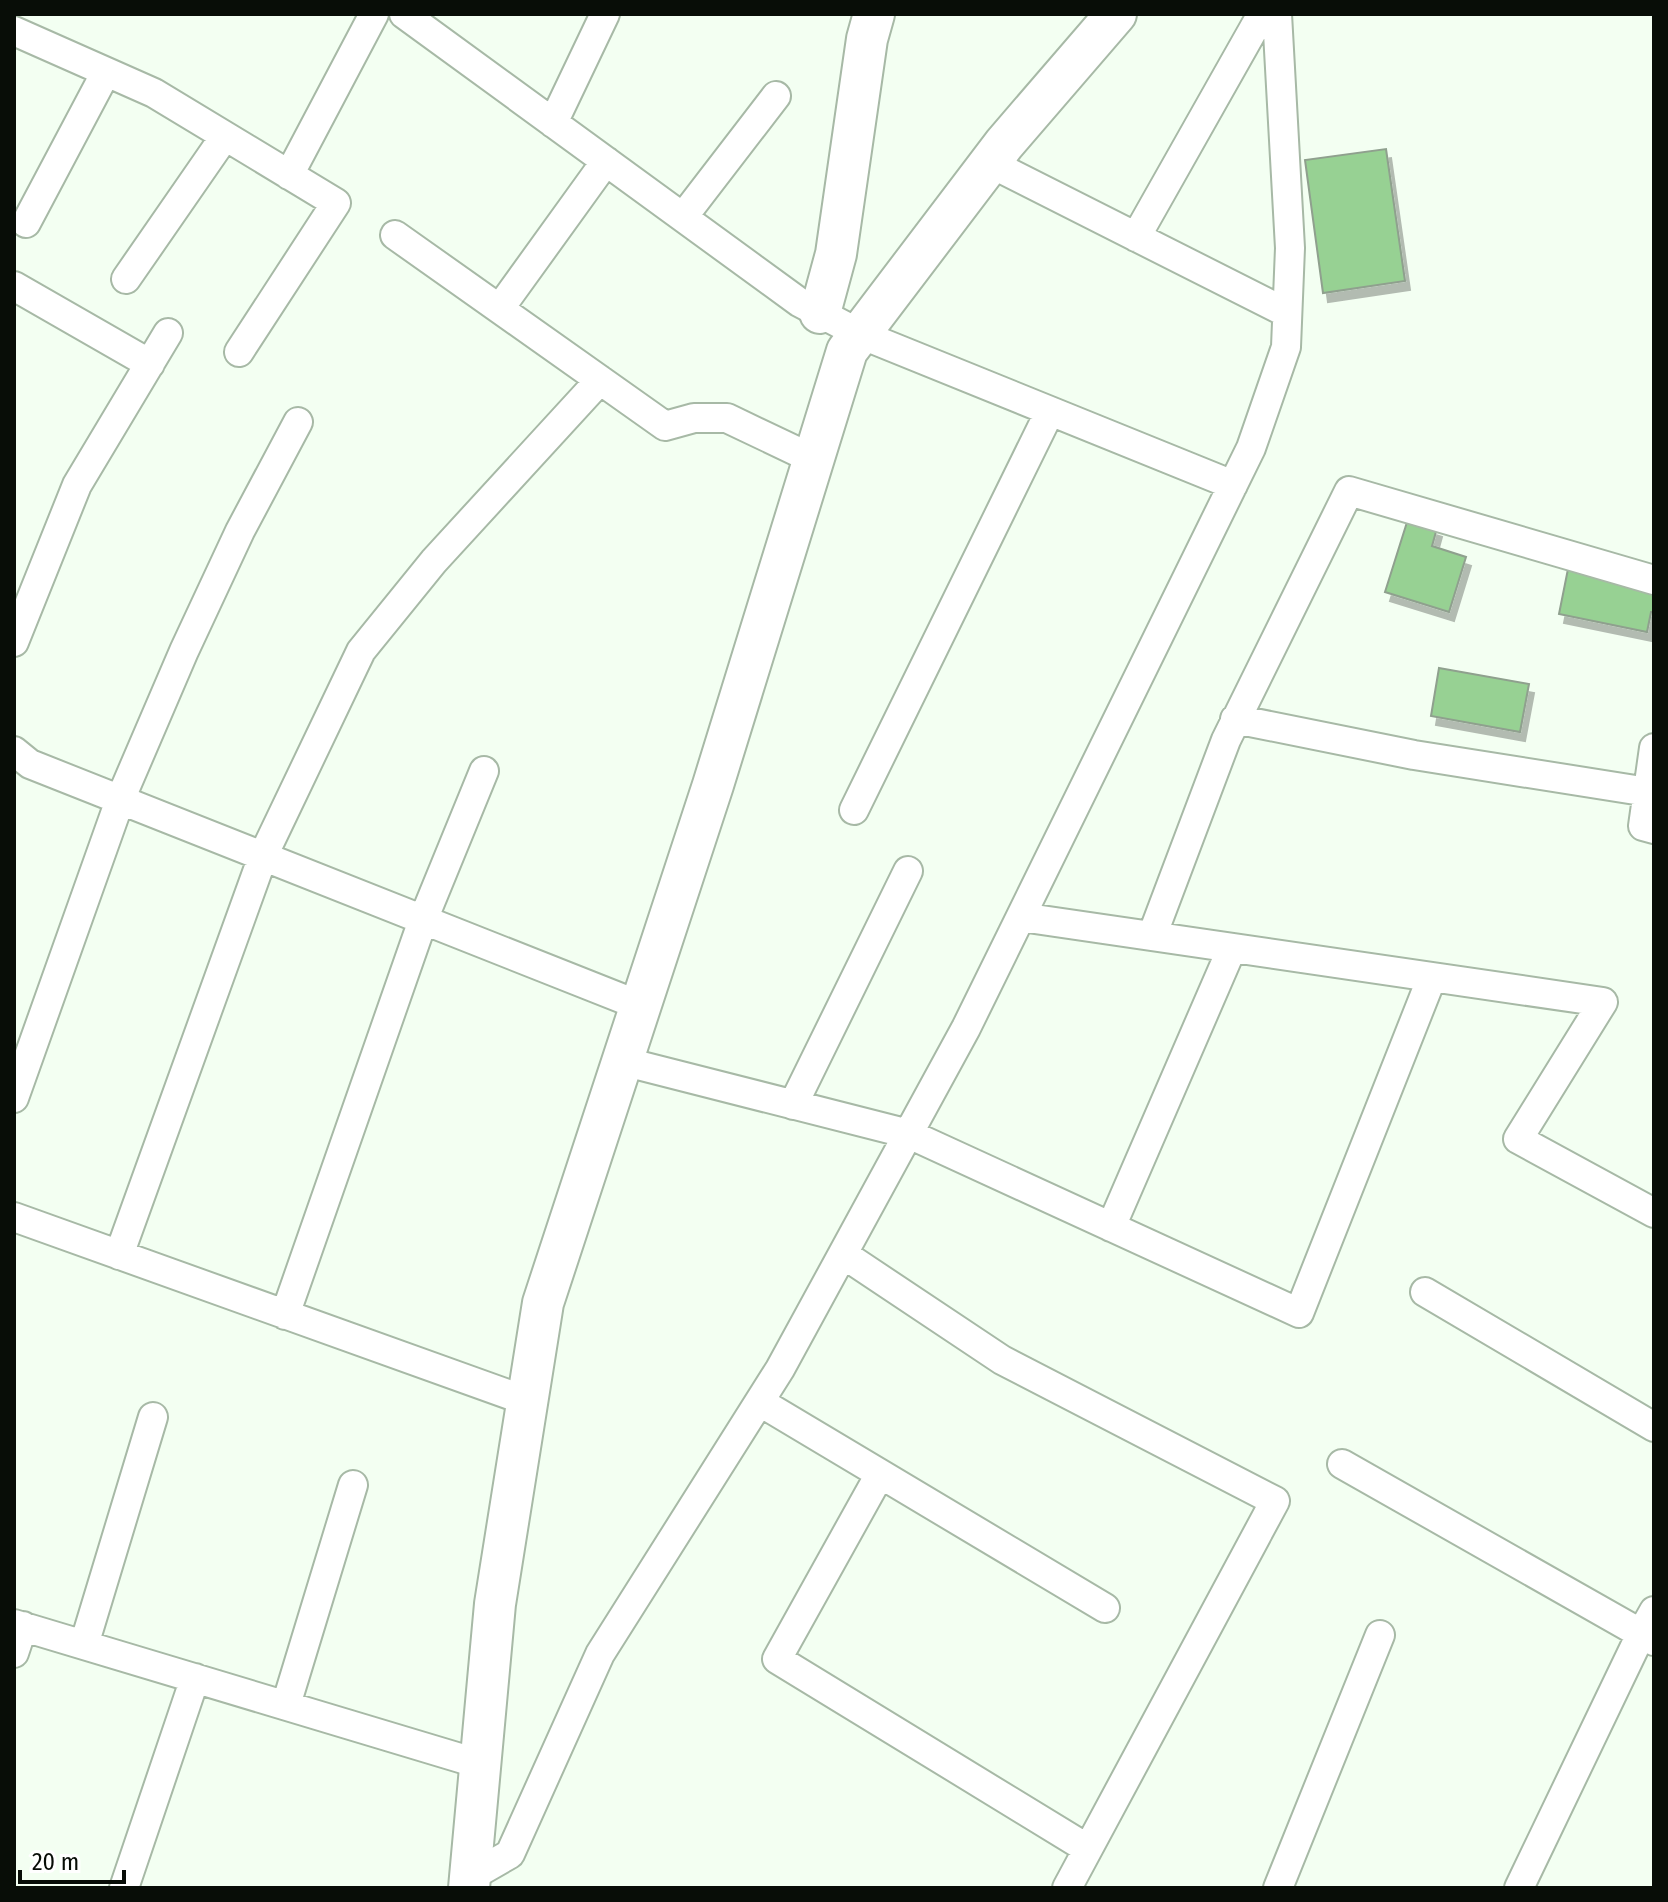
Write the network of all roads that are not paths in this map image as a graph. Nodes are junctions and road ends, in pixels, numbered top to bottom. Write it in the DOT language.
graph roads {
  1 [pos="374,14"];
  2 [pos="404,14"];
  3 [pos="605,14"];
  4 [pos="874,14"];
  5 [pos="1116,14"];
  6 [pos="1262,14"];
  7 [pos="1277,14"];
  8 [pos="14,31"];
  9 [pos="106,72"];
  10 [pos="776,96"];
  11 [pos="553,123"];
  12 [pos="225,136"];
  13 [pos="606,161"];
  14 [pos="990,163"];
  15 [pos="289,175"];
  16 [pos="683,217"];
  17 [pos="26,223"];
  18 [pos="395,235"];
  19 [pos="1136,237"];
  20 [pos="126,279"];
  21 [pos="14,286"];
  22 [pos="500,308"];
  23 [pos="820,313"];
  24 [pos="1287,313"];
  25 [pos="168,333"];
  26 [pos="860,334"];
  27 [pos="239,352"];
  28 [pos="150,364"];
  29 [pos="600,380"];
  30 [pos="1050,411"];
  31 [pos="298,422"];
  32 [pos="813,459"];
  33 [pos="1233,485"];
  34 [pos="1654,580"];
  35 [pos="14,642"];
  36 [pos="1235,719"];
  37 [pos="1654,748"];
  38 [pos="14,751"];
  39 [pos="484,771"];
  40 [pos="1648,792"];
  41 [pos="120,800"];
  42 [pos="854,810"];
  43 [pos="1654,829"];
  44 [pos="263,856"];
  45 [pos="908,871"];
  46 [pos="1021,917"];
  47 [pos="423,920"];
  48 [pos="1152,936"];
  49 [pos="1232,948"];
  50 [pos="1432,977"];
  51 [pos="641,1006"];
  52 [pos="622,1061"];
  53 [pos="14,1098"];
  54 [pos="793,1105"];
  55 [pos="909,1134"];
  56 [pos="1654,1213"];
  57 [pos="16,1224"];
  58 [pos="1111,1227"];
  59 [pos="843,1254"];
  60 [pos="119,1255"];
  61 [pos="1425,1292"];
  62 [pos="285,1315"];
  63 [pos="527,1401"];
  64 [pos="760,1402"];
  65 [pos="153,1417"];
  66 [pos="1654,1427"];
  67 [pos="1342,1464"];
  68 [pos="880,1474"];
  69 [pos="353,1485"];
  70 [pos="1105,1608"];
  71 [pos="1650,1629"];
  72 [pos="17,1634"];
  73 [pos="1380,1635"];
  74 [pos="84,1645"];
  75 [pos="195,1678"];
  76 [pos="286,1705"];
  77 [pos="480,1764"];
  78 [pos="1088,1849"];
  79 [pos="470,1882"];
  80 [pos="124,1888"];
  81 [pos="1067,1888"];
  82 [pos="1278,1888"];
  83 [pos="1519,1888"];
  1 -- 15 [label="street"];
  2 -- 11 [label="street"];
  3 -- 11 [label="street"];
  4 -- 23 [label="street"];
  5 -- 14 [label="street"];
  6 -- 19 [label="street"];
  7 -- 24 [label="street"];
  8 -- 9 [label="street"];
  9 -- 12 [label="street"];
  9 -- 17 [label="street"];
  10 -- 16 [label="street"];
  11 -- 13 [label="street"];
  12 -- 15 [label="street"];
  12 -- 20 [label="street"];
  13 -- 16 [label="street"];
  13 -- 22 [label="street"];
  14 -- 19 [label="street"];
  14 -- 26 [label="street"];
  15 -- 27 [label="street"];
  16 -- 23 [label="street"];
  18 -- 22 [label="street"];
  19 -- 24 [label="street"];
  21 -- 28 [label="street"];
  22 -- 29 [label="street"];
  23 -- 26 [label="street"];
  24 -- 33 [label="street"];
  25 -- 28 [label="street"];
  26 -- 30 [label="street"];
  26 -- 32 [label="street"];
  28 -- 35 [label="street"];
  29 -- 32 [label="street"];
  29 -- 44 [label="street"];
  30 -- 33 [label="street"];
  30 -- 42 [label="street"];
  31 -- 41 [label="street"];
  32 -- 51 [label="street"];
  33 -- 46 [label="street"];
  34 -- 36 [label="street"];
  36 -- 40 [label="street"];
  36 -- 48 [label="street"];
  37 -- 40 [label="street"];
  38 -- 41 [label="street"];
  39 -- 47 [label="street"];
  40 -- 43 [label="street"];
  41 -- 44 [label="street"];
  41 -- 53 [label="street"];
  44 -- 47 [label="street"];
  44 -- 60 [label="street"];
  45 -- 54 [label="street"];
  46 -- 48 [label="street"];
  46 -- 55 [label="street"];
  47 -- 51 [label="street"];
  47 -- 62 [label="street"];
  48 -- 49 [label="street"];
  49 -- 50 [label="street"];
  49 -- 58 [label="street"];
  50 -- 56 [label="street"];
  50 -- 58 [label="street"];
  51 -- 52 [label="street"];
  52 -- 54 [label="street"];
  52 -- 63 [label="street"];
  54 -- 55 [label="street"];
  55 -- 58 [label="street"];
  55 -- 59 [label="street"];
  57 -- 60 [label="street"];
  59 -- 64 [label="street"];
  59 -- 78 [label="street"];
  60 -- 62 [label="street"];
  61 -- 66 [label="street"];
  62 -- 63 [label="street"];
  63 -- 77 [label="street"];
  64 -- 68 [label="street"];
  64 -- 79 [label="street"];
  65 -- 74 [label="street"];
  67 -- 71 [label="street"];
  68 -- 70 [label="street"];
  68 -- 78 [label="street"];
  69 -- 76 [label="street"];
  71 -- 83 [label="street"];
  72 -- 74 [label="street"];
  73 -- 82 [label="street"];
  74 -- 75 [label="street"];
  75 -- 76 [label="street"];
  75 -- 80 [label="street"];
  76 -- 77 [label="street"];
  77 -- 79 [label="street"];
  78 -- 81 [label="street"];
}
